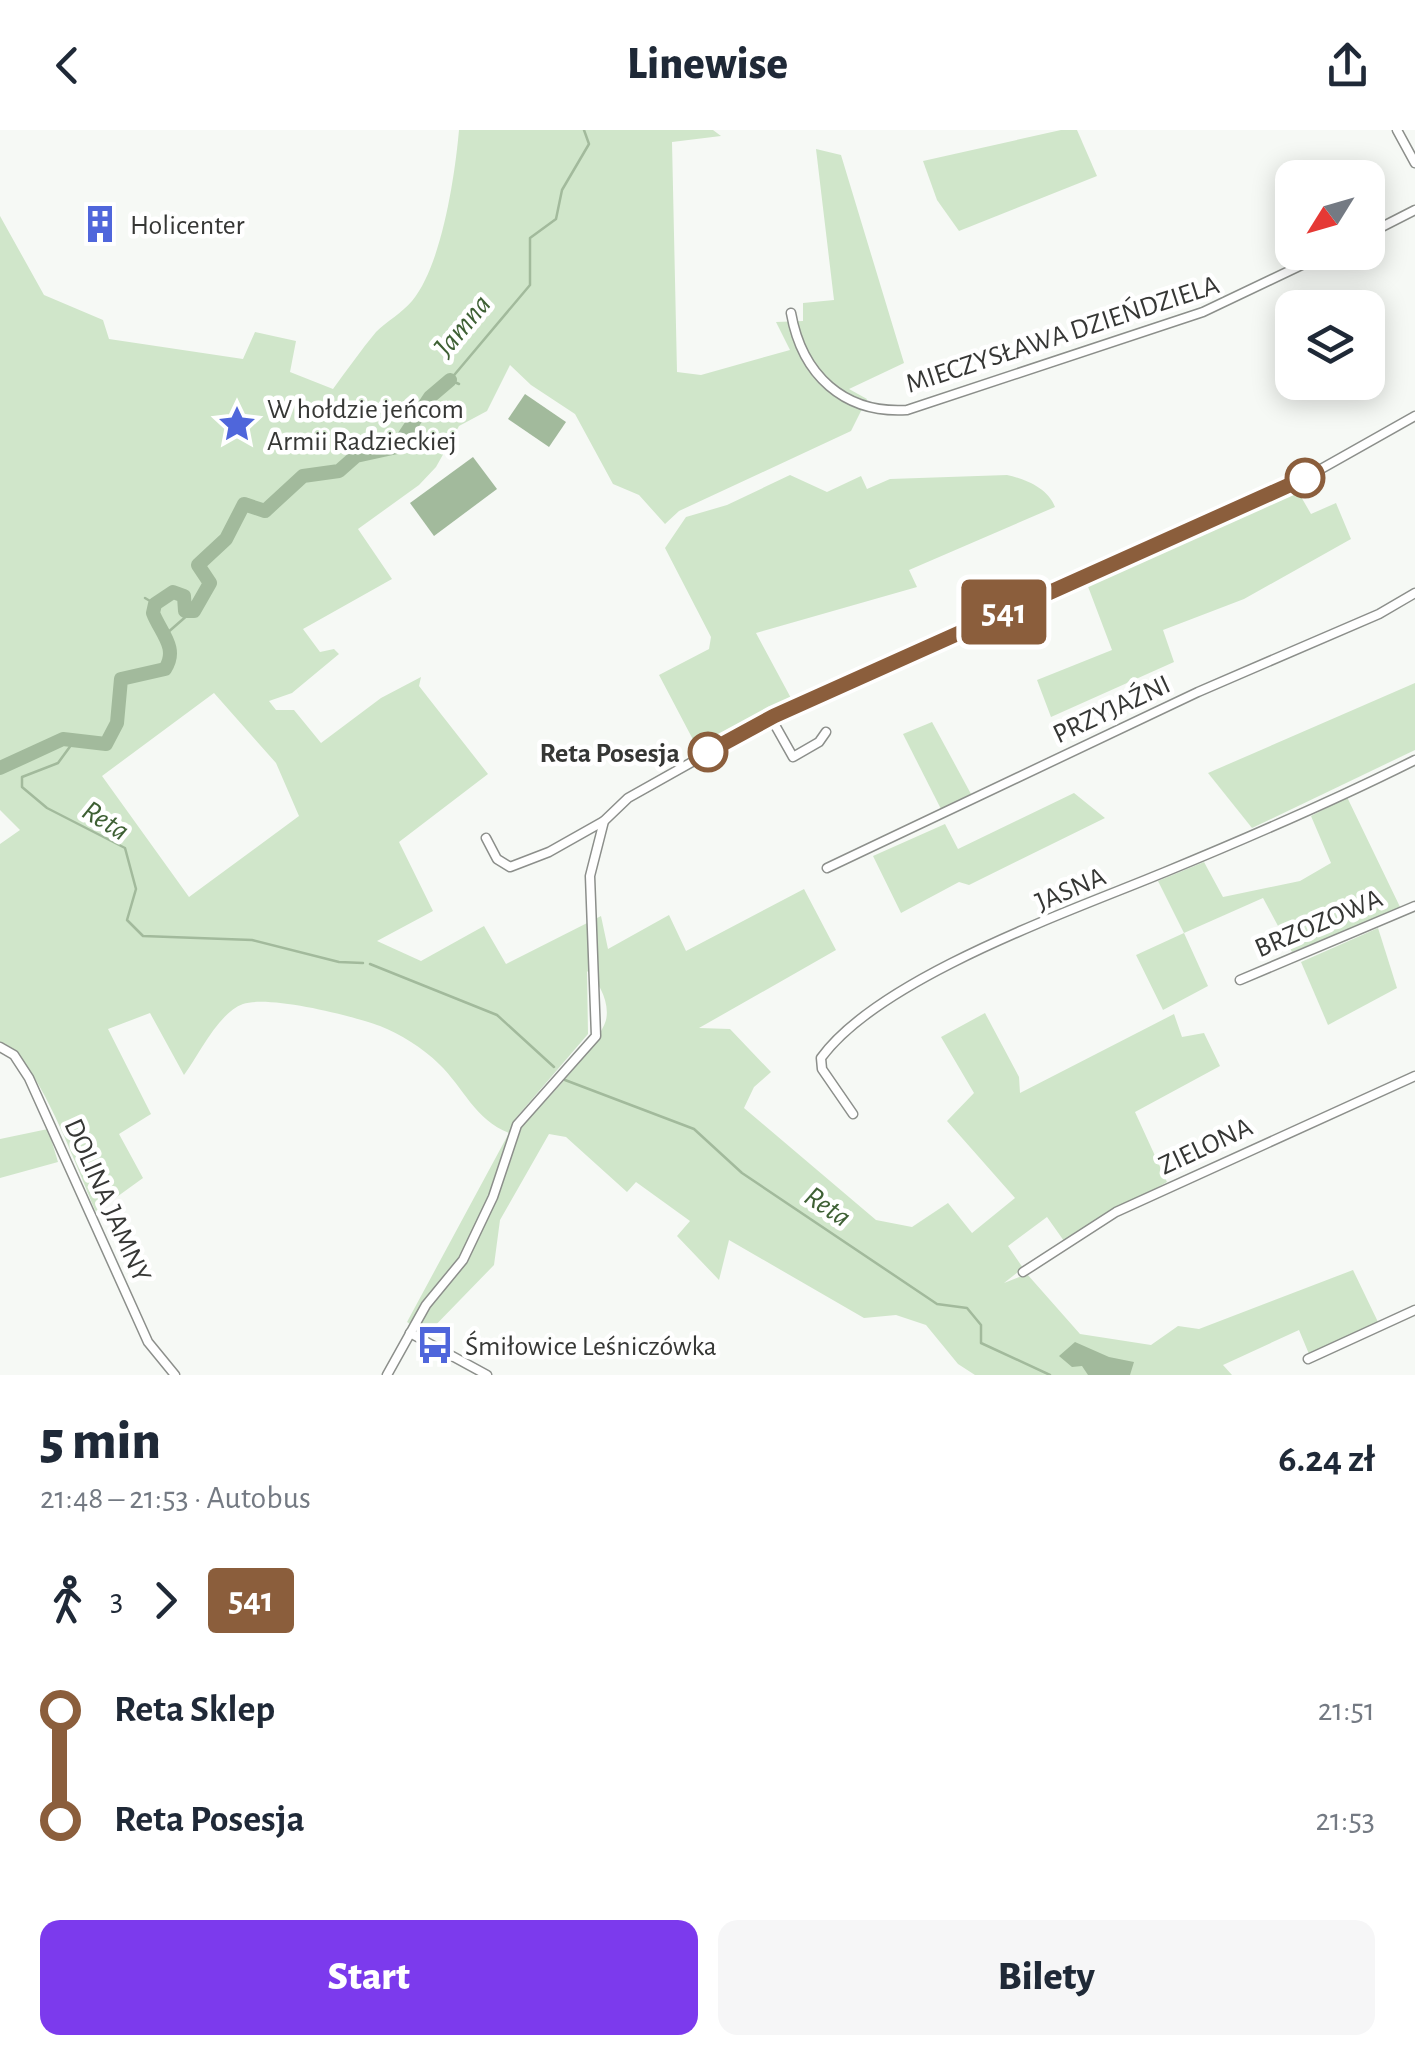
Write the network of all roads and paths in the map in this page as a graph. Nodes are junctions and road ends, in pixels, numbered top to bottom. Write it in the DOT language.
graph roads {
  1 [pos="1397,130"];
  2 [pos="1415,163"];
  3 [pos="1415,210"];
  4 [pos="1385,225"];
  5 [pos="1292,270"];
  6 [pos="791,313"];
  7 [pos="1415,416"];
  8 [pos="1415,593"];
  9 [pos="771,718"];
  10 [pos="826,732"];
  11 [pos="1415,760"];
  12 [pos="604,821"];
  13 [pos="486,838"];
  14 [pos="827,868"];
  15 [pos="1415,906"];
  16 [pos="1240,980"];
  17 [pos="0,1047"];
  18 [pos="1415,1076"];
  19 [pos="853,1114"];
  20 [pos="1023,1272"];
  21 [pos="1415,1310"];
  22 [pos="410,1333"];
  23 [pos="1308,1360"];
  24 [pos="174,1375"];
  25 [pos="387,1375"];
  26 [pos="487,1375"];
  1 -- 2 [label="street"];
  3 -- 4 [label="street"];
  5 -- 6 [label="street, MIECZYSŁAWA DZIEŃDZIELA"];
  7 -- 9 [label="street"];
  8 -- 14 [label="street, PRZYJAŹNI"];
  9 -- 10 [label="street"];
  9 -- 12 [label="street"];
  11 -- 19 [label="street, JASNA"];
  12 -- 13 [label="street"];
  12 -- 22 [label="street"];
  15 -- 16 [label="street, BRZOZOWA"];
  17 -- 24 [label="street, DOLINA JAMNY"];
  18 -- 20 [label="street, ZIELONA"];
  21 -- 23 [label="street"];
  22 -- 25 [label="street"];
  22 -- 26 [label="street"];
}
